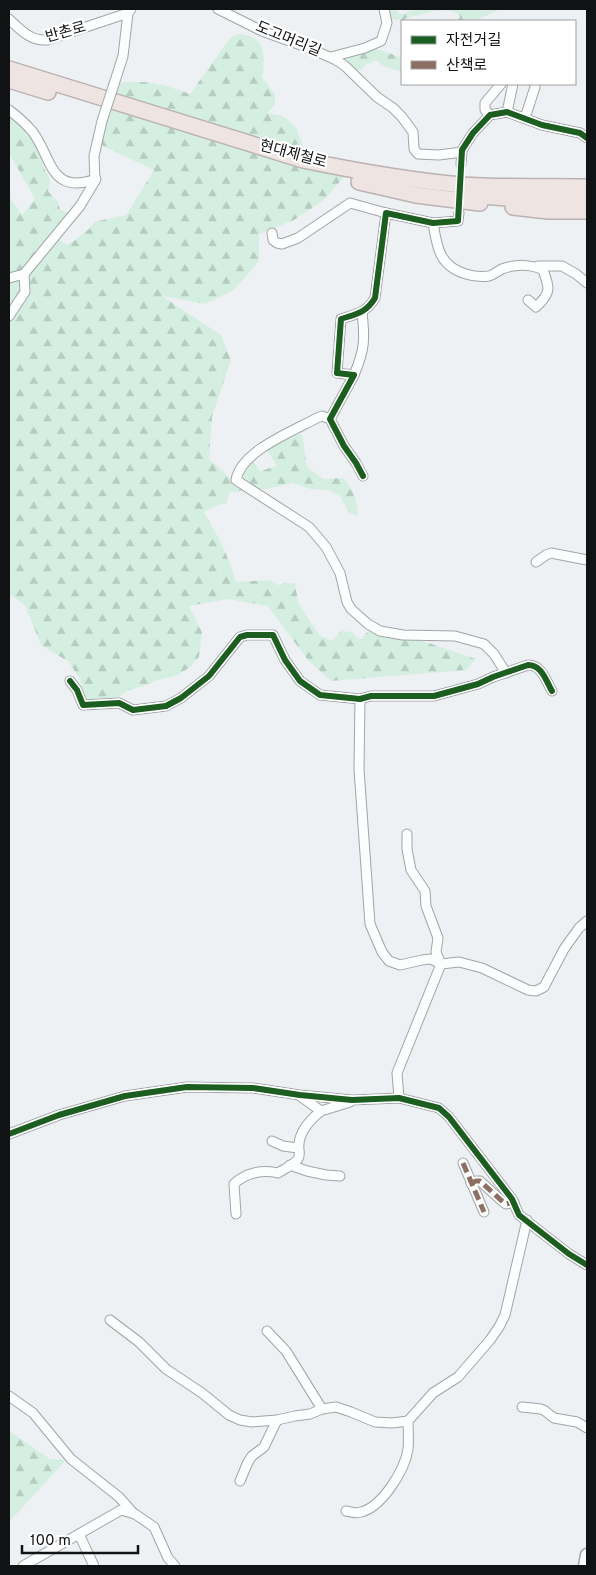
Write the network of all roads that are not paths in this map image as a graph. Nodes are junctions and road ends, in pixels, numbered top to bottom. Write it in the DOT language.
graph roads {
  1 [pos="218,9"];
  2 [pos="384,9"];
  3 [pos="130,11"];
  4 [pos="9,19"];
  5 [pos="331,57"];
  6 [pos="9,69"];
  7 [pos="9,80"];
  8 [pos="500,85"];
  9 [pos="512,85"];
  10 [pos="535,87"];
  11 [pos="9,110"];
  12 [pos="508,112"];
  13 [pos="490,115"];
  14 [pos="525,118"];
  15 [pos="587,138"];
  16 [pos="462,152"];
  17 [pos="461,164"];
  18 [pos="344,168"];
  19 [pos="587,178"];
  20 [pos="96,179"];
  21 [pos="359,182"];
  22 [pos="587,187"];
  23 [pos="587,200"];
  24 [pos="587,211"];
  25 [pos="386,213"];
  26 [pos="458,213"];
  27 [pos="433,223"];
  28 [pos="272,233"];
  29 [pos="534,266"];
  30 [pos="24,274"];
  31 [pos="9,278"];
  32 [pos="587,283"];
  33 [pos="528,300"];
  34 [pos="362,312"];
  35 [pos="9,316"];
  36 [pos="354,375"];
  37 [pos="330,419"];
  38 [pos="364,476"];
  39 [pos="587,560"];
  40 [pos="536,562"];
  41 [pos="506,672"];
  42 [pos="70,681"];
  43 [pos="552,691"];
  44 [pos="360,699"];
  45 [pos="407,834"];
  46 [pos="587,921"];
  47 [pos="440,964"];
  48 [pos="300,1096"];
  49 [pos="399,1098"];
  50 [pos="357,1099"];
  51 [pos="321,1111"];
  52 [pos="9,1134"];
  53 [pos="272,1141"];
  54 [pos="298,1148"];
  55 [pos="463,1164"];
  56 [pos="290,1165"];
  57 [pos="340,1176"];
  58 [pos="471,1183"];
  59 [pos="514,1202"];
  60 [pos="484,1212"];
  61 [pos="236,1214"];
  62 [pos="527,1220"];
  63 [pos="587,1265"];
  64 [pos="110,1320"];
  65 [pos="267,1331"];
  66 [pos="9,1396"];
  67 [pos="522,1407"];
  68 [pos="322,1409"];
  69 [pos="277,1420"];
  70 [pos="408,1422"];
  71 [pos="587,1428"];
  72 [pos="240,1481"];
  73 [pos="346,1511"];
  74 [pos="135,1514"];
  75 [pos="79,1534"];
  76 [pos="587,1555"];
  77 [pos="23,1566"];
  78 [pos="94,1566"];
  79 [pos="175,1566"];
  80 [pos="585,1566"];
  1 -- 5 [label="street, 도고머리길"];
  2 -- 5 [label="street"];
  3 -- 4 [label="street, 반촌로"];
  3 -- 20 [label="street, bridge"];
  5 -- 16 [label="street, 도고머리길"];
  6 -- 18 [label="highway, 현대제철로"];
  7 -- 21 [label="highway, 현대제철로"];
  8 -- 13 [label="street"];
  9 -- 12 [label="street"];
  10 -- 14 [label="street"];
  11 -- 20 [label="street"];
  12 -- 13 [label="street"];
  12 -- 14 [label="street"];
  13 -- 16 [label="street"];
  14 -- 15 [label="street"];
  16 -- 17 [label="street"];
  18 -- 19 [label="highway"];
  18 -- 22 [label="highway, 현대제철로"];
  20 -- 30 [label="street"];
  21 -- 23 [label="highway, 현대제철로"];
  21 -- 24 [label="highway"];
  25 -- 27 [label="street"];
  25 -- 28 [label="street"];
  25 -- 34 [label="street"];
  26 -- 27 [label="street"];
  27 -- 29 [label="street"];
  29 -- 32 [label="street"];
  29 -- 33 [label="street"];
  30 -- 31 [label="street"];
  30 -- 35 [label="street"];
  34 -- 36 [label="street"];
  34 -- 36 [label="street"];
  36 -- 37 [label="street"];
  37 -- 38 [label="street"];
  37 -- 41 [label="street"];
  39 -- 40 [label="street"];
  41 -- 43 [label="street"];
  41 -- 44 [label="street"];
  42 -- 44 [label="street"];
  44 -- 47 [label="street"];
  45 -- 47 [label="street"];
  46 -- 47 [label="street"];
  47 -- 49 [label="street"];
  48 -- 50 [label="street"];
  48 -- 51 [label="street"];
  48 -- 52 [label="street"];
  49 -- 50 [label="street"];
  49 -- 59 [label="street"];
  50 -- 51 [label="street"];
  51 -- 54 [label="street"];
  53 -- 54 [label="street"];
  54 -- 56 [label="street"];
  55 -- 58 [label="street"];
  56 -- 57 [label="street"];
  56 -- 61 [label="street"];
  58 -- 59 [label="street"];
  58 -- 60 [label="street"];
  59 -- 62 [label="street"];
  62 -- 63 [label="street"];
  62 -- 70 [label="street"];
  64 -- 69 [label="street"];
  65 -- 68 [label="street"];
  66 -- 74 [label="street"];
  67 -- 71 [label="street"];
  68 -- 69 [label="street"];
  68 -- 70 [label="street"];
  69 -- 72 [label="street"];
  70 -- 73 [label="street"];
  74 -- 75 [label="street"];
  74 -- 79 [label="street"];
  75 -- 77 [label="street"];
  75 -- 78 [label="street"];
  76 -- 80 [label="main road"];
}
